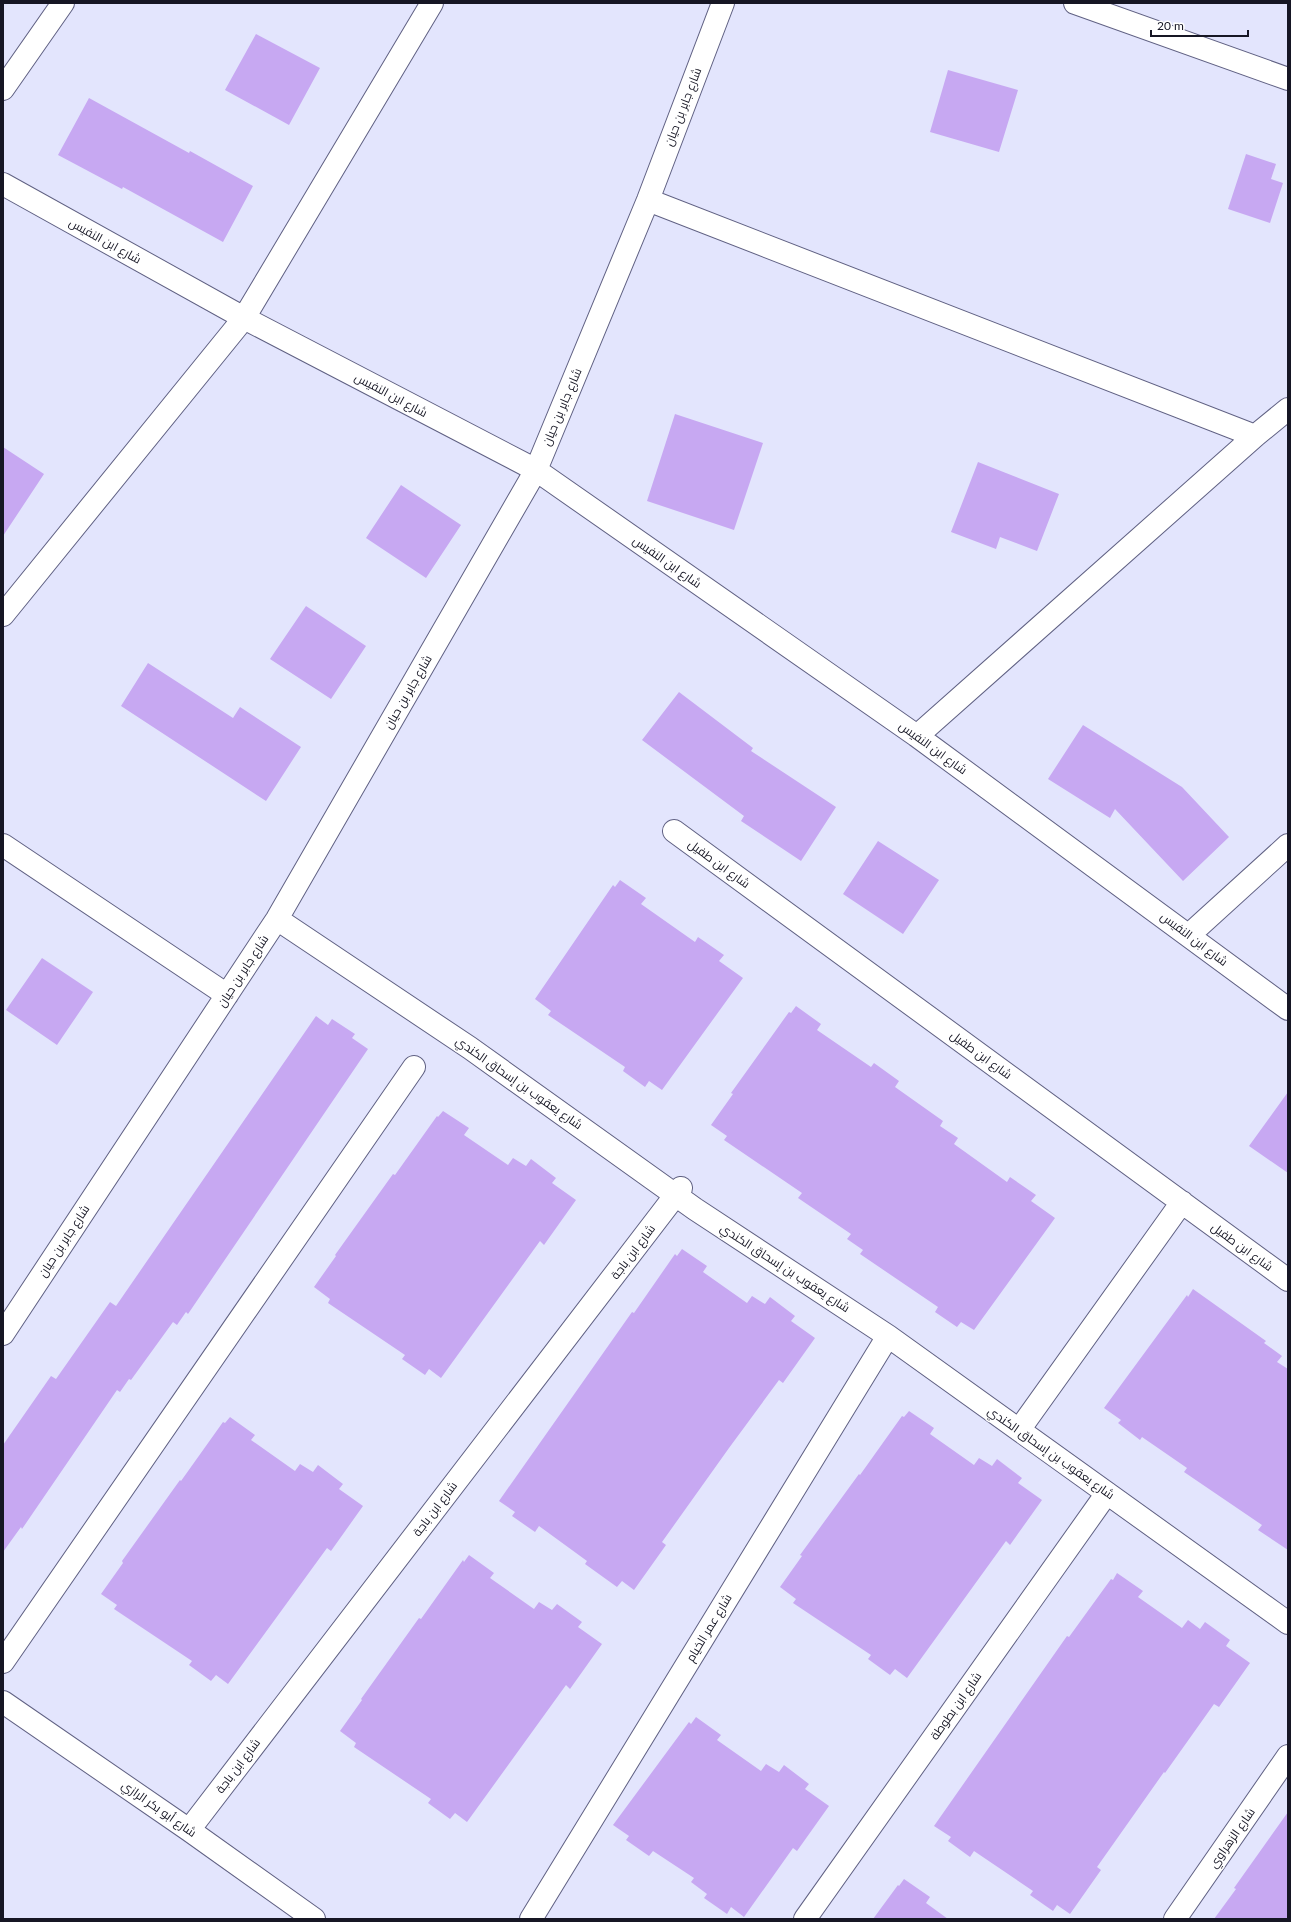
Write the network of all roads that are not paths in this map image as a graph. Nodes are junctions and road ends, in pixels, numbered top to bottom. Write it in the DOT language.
graph roads {
  1 [pos="63,3"];
  2 [pos="432,3"];
  3 [pos="723,3"];
  4 [pos="1076,3"];
  5 [pos="1288,79"];
  6 [pos="3,90"];
  7 [pos="3,184"];
  8 [pos="648,200"];
  9 [pos="244,318"];
  10 [pos="1288,409"];
  11 [pos="1255,436"];
  12 [pos="536,470"];
  13 [pos="3,615"];
  14 [pos="918,736"];
  15 [pos="674,831"];
  16 [pos="3,845"];
  17 [pos="1288,845"];
  18 [pos="277,919"];
  19 [pos="1189,935"];
  20 [pos="227,995"];
  21 [pos="1288,1009"];
  22 [pos="414,1067"];
  23 [pos="679,1192"];
  24 [pos="1182,1202"];
  25 [pos="1288,1280"];
  26 [pos="3,1334"];
  27 [pos="888,1336"];
  28 [pos="1019,1430"];
  29 [pos="1107,1493"];
  30 [pos="1288,1623"];
  31 [pos="3,1662"];
  32 [pos="3,1702"];
  33 [pos="1288,1756"];
  34 [pos="189,1830"];
  35 [pos="314,1919"];
  36 [pos="531,1919"];
  37 [pos="805,1919"];
  38 [pos="1175,1919"];
  1 -- 6 [label="street"];
  2 -- 9 [label="street"];
  3 -- 8 [label="street, شارع جابر بن حيان"];
  4 -- 5 [label="street"];
  7 -- 9 [label="street, شارع ابن النفيس"];
  8 -- 11 [label="street"];
  8 -- 12 [label="street, شارع جابر بن حيان"];
  9 -- 12 [label="street, شارع ابن النفيس"];
  9 -- 13 [label="street"];
  10 -- 11 [label="street"];
  11 -- 14 [label="street"];
  12 -- 14 [label="street, شارع ابن النفيس"];
  12 -- 18 [label="street, شارع جابر بن حيان"];
  14 -- 19 [label="street, شارع ابن النفيس"];
  15 -- 24 [label="street, شارع ابن طفيل"];
  16 -- 20 [label="street"];
  17 -- 19 [label="street"];
  18 -- 20 [label="street, شارع جابر بن حيان"];
  18 -- 23 [label="street, شارع يعقوب بن إسحاق الكندي"];
  19 -- 21 [label="street, شارع ابن النفيس"];
  20 -- 26 [label="street, شارع جابر بن حيان"];
  22 -- 31 [label="street"];
  23 -- 27 [label="street, شارع يعقوب بن إسحاق الكندي"];
  23 -- 34 [label="street, شارع ابن باجة"];
  24 -- 25 [label="street, شارع ابن طفيل"];
  24 -- 28 [label="street"];
  27 -- 28 [label="street, شارع يعقوب بن إسحاق الكندي"];
  27 -- 36 [label="street, شارع عمر الخيام"];
  28 -- 29 [label="street, شارع يعقوب بن إسحاق الكندي"];
  29 -- 30 [label="street, شارع يعقوب بن إسحاق الكندي"];
  29 -- 37 [label="street, شارع ابن بطوطة"];
  32 -- 34 [label="street, شارع أبو بكر الرازي"];
  33 -- 38 [label="street, شارع الزهراوي"];
  34 -- 35 [label="street, شارع أبو بكر الرازي"];
}
